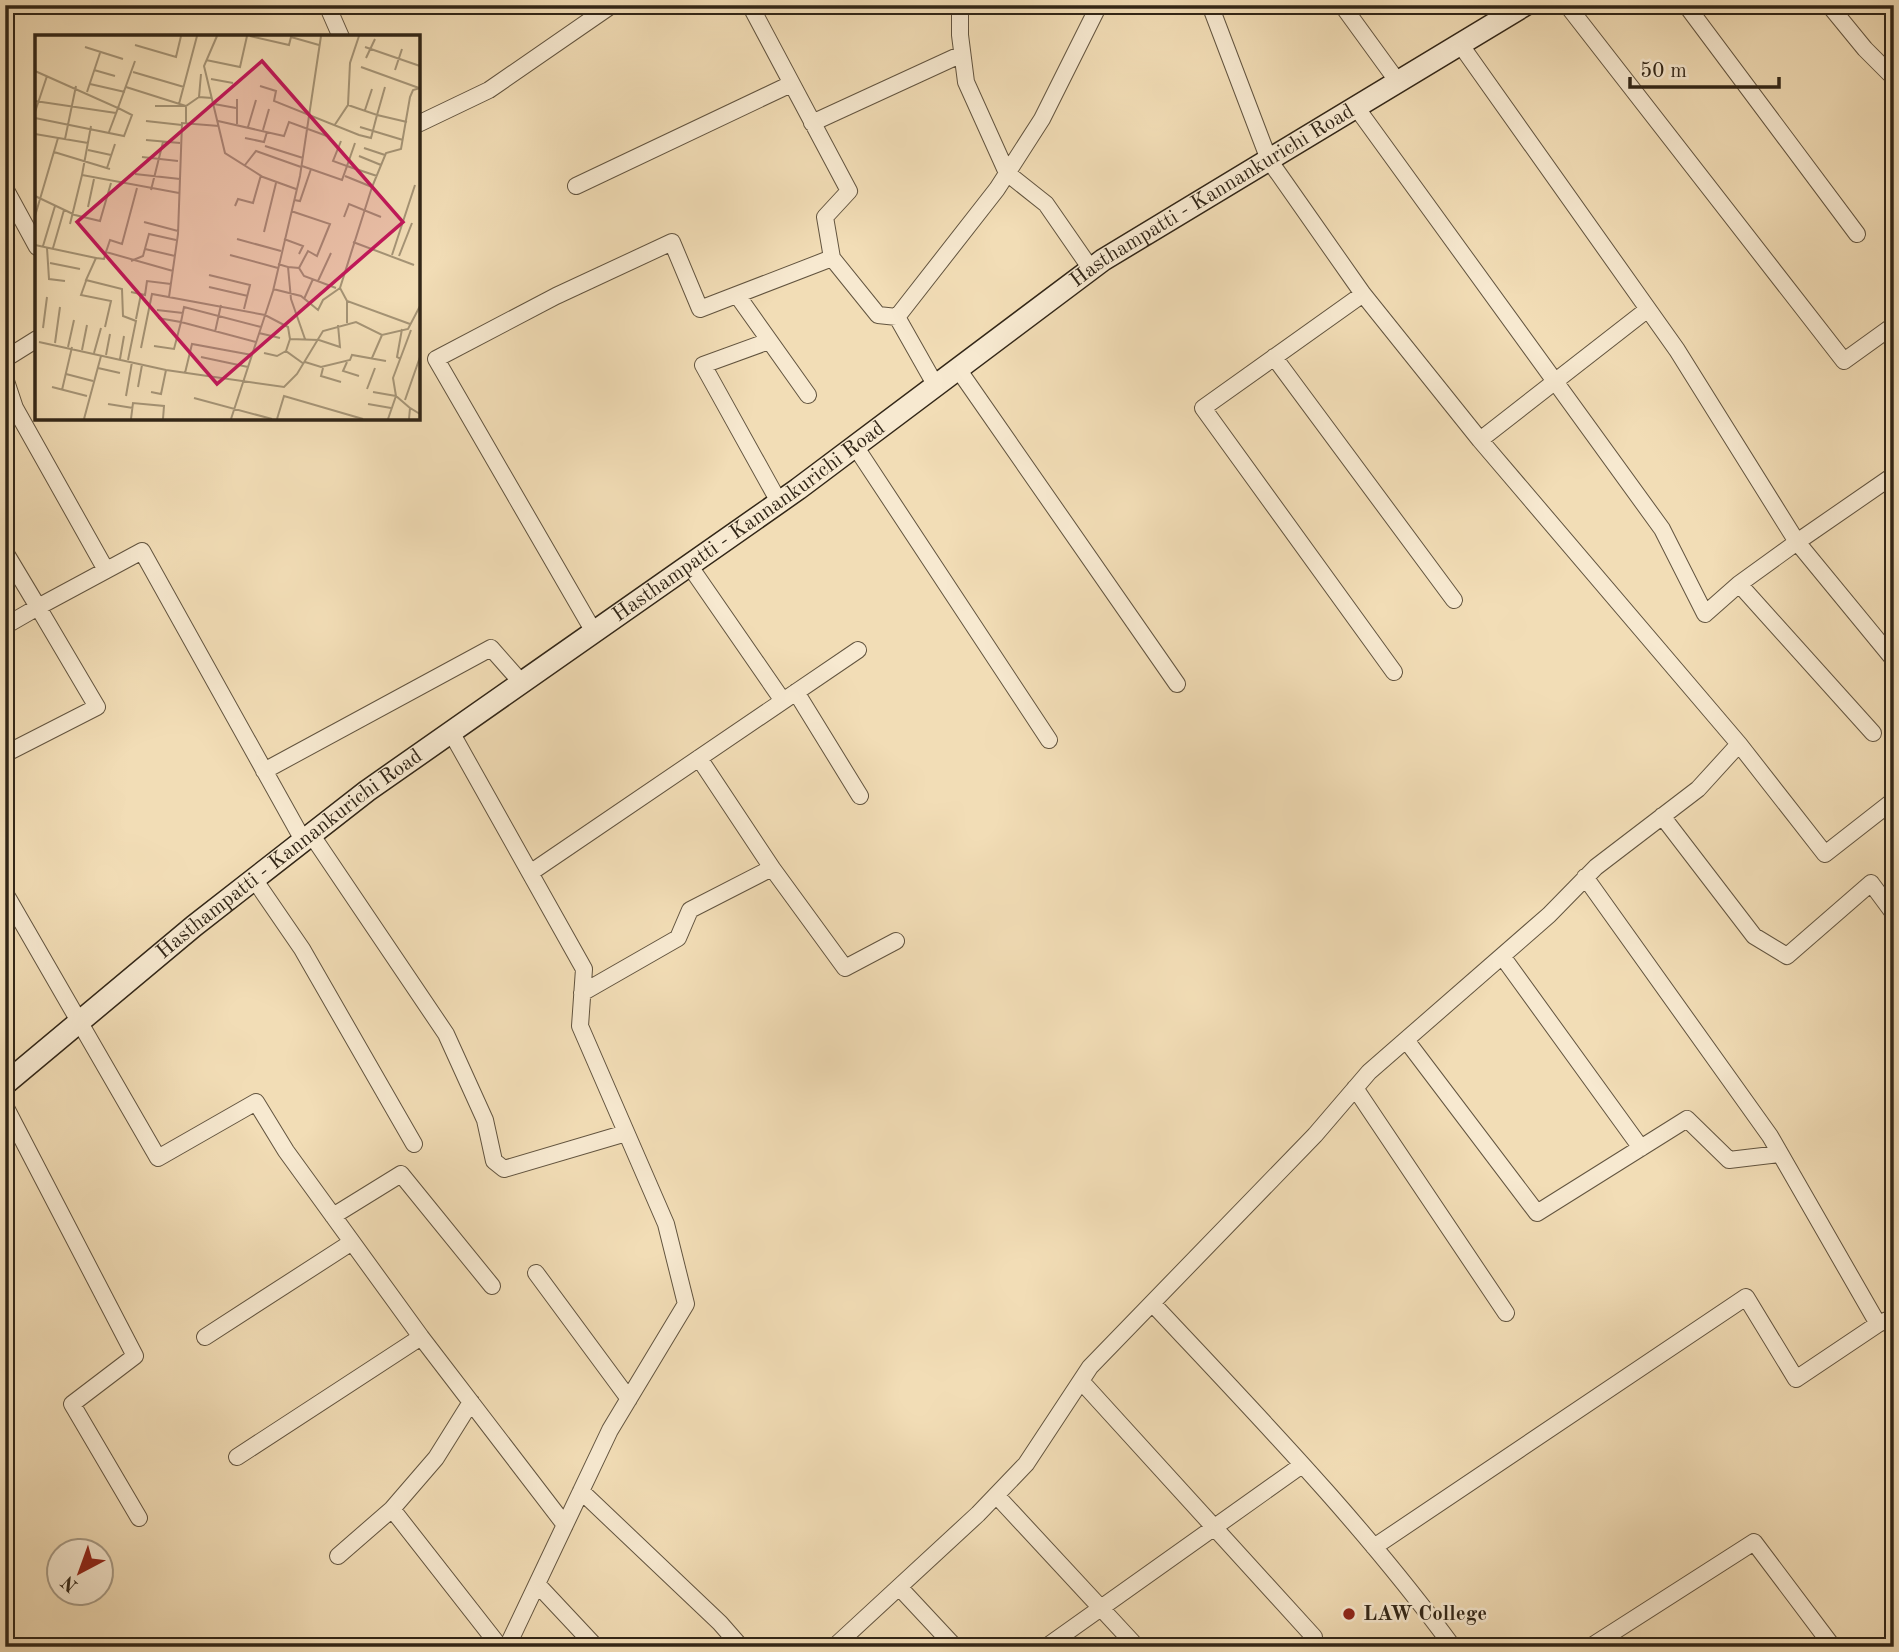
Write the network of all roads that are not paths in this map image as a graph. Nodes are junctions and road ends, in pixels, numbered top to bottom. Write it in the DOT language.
graph roads {
  1 [pos="327,5"];
  2 [pos="612,5"];
  3 [pos="750,5"];
  4 [pos="960,5"];
  5 [pos="1099,5"];
  6 [pos="1210,5"];
  7 [pos="1342,5"];
  8 [pos="1525,5"];
  9 [pos="1567,5"];
  10 [pos="1686,5"];
  11 [pos="1829,5"];
  12 [pos="340,35"];
  13 [pos="1460,44"];
  14 [pos="962,54"];
  15 [pos="1894,78"];
  16 [pos="1398,82"];
  17 [pos="791,84"];
  18 [pos="1356,107"];
  19 [pos="420,123"];
  20 [pos="812,123"];
  21 [pos="1269,160"];
  22 [pos="1007,173"];
  23 [pos="576,186"];
  24 [pos="6,190"];
  25 [pos="1857,234"];
  26 [pos="35,243"];
  27 [pos="832,258"];
  28 [pos="1091,270"];
  29 [pos="1363,293"];
  30 [pos="737,295"];
  31 [pos="1648,309"];
  32 [pos="897,317"];
  33 [pos="1894,325"];
  34 [pos="35,340"];
  35 [pos="769,341"];
  36 [pos="1274,357"];
  37 [pos="5,359"];
  38 [pos="958,369"];
  39 [pos="5,378"];
  40 [pos="1554,381"];
  41 [pos="936,386"];
  42 [pos="808,395"];
  43 [pos="1480,440"];
  44 [pos="855,446"];
  45 [pos="1894,475"];
  46 [pos="779,502"];
  47 [pos="1797,542"];
  48 [pos="5,552"];
  49 [pos="689,565"];
  50 [pos="106,570"];
  51 [pos="1739,584"];
  52 [pos="1454,600"];
  53 [pos="38,607"];
  54 [pos="5,626"];
  55 [pos="594,632"];
  56 [pos="859,650"];
  57 [pos="1894,660"];
  58 [pos="1394,672"];
  59 [pos="521,682"];
  60 [pos="1177,684"];
  61 [pos="789,697"];
  62 [pos="451,732"];
  63 [pos="1873,733"];
  64 [pos="1049,740"];
  65 [pos="1739,744"];
  66 [pos="5,754"];
  67 [pos="699,758"];
  68 [pos="264,771"];
  69 [pos="860,796"];
  70 [pos="1894,800"];
  71 [pos="1662,816"];
  72 [pos="307,837"];
  73 [pos="772,869"];
  74 [pos="530,873"];
  75 [pos="1585,877"];
  76 [pos="254,879"];
  77 [pos="5,893"];
  78 [pos="1891,906"];
  79 [pos="896,941"];
  80 [pos="1502,956"];
  81 [pos="582,993"];
  82 [pos="80,1021"];
  83 [pos="1406,1040"];
  84 [pos="5,1084"];
  85 [pos="1355,1088"];
  86 [pos="5,1106"];
  87 [pos="626,1133"];
  88 [pos="414,1144"];
  89 [pos="1641,1148"];
  90 [pos="1780,1154"];
  91 [pos="333,1216"];
  92 [pos="352,1242"];
  93 [pos="536,1273"];
  94 [pos="492,1286"];
  95 [pos="1152,1303"];
  96 [pos="1506,1313"];
  97 [pos="1894,1317"];
  98 [pos="1878,1324"];
  99 [pos="421,1337"];
  100 [pos="205,1338"];
  101 [pos="1081,1381"];
  102 [pos="629,1399"];
  103 [pos="471,1402"];
  104 [pos="237,1457"];
  105 [pos="1303,1465"];
  106 [pos="581,1491"];
  107 [pos="996,1495"];
  108 [pos="392,1509"];
  109 [pos="139,1518"];
  110 [pos="565,1525"];
  111 [pos="1212,1527"];
  112 [pos="1374,1548"];
  113 [pos="338,1556"];
  114 [pos="537,1584"];
  115 [pos="899,1587"];
  116 [pos="1102,1609"];
  117 [pos="1314,1637"];
  118 [pos="500,1647"];
  119 [pos="507,1647"];
  120 [pos="596,1647"];
  121 [pos="741,1647"];
  122 [pos="834,1647"];
  123 [pos="955,1647"];
  124 [pos="1046,1647"];
  125 [pos="1137,1647"];
  126 [pos="1453,1647"];
  127 [pos="1590,1647"];
  128 [pos="1833,1647"];
  1 -- 12 [label="street"];
  2 -- 19 [label="street"];
  3 -- 17 [label="street"];
  4 -- 14 [label="street"];
  5 -- 22 [label="street"];
  6 -- 21 [label="street"];
  7 -- 16 [label="street"];
  8 -- 13 [label="main road, Hasthampatti - Kannankurichi Road"];
  9 -- 33 [label="street"];
  10 -- 25 [label="street"];
  11 -- 15 [label="street"];
  13 -- 16 [label="main road, Hasthampatti - Kannankurichi Road"];
  13 -- 31 [label="street"];
  14 -- 20 [label="street"];
  14 -- 22 [label="street"];
  16 -- 18 [label="main road, Hasthampatti - Kannankurichi Road"];
  17 -- 20 [label="street"];
  17 -- 23 [label="street"];
  18 -- 21 [label="main road, Hasthampatti - Kannankurichi Road"];
  18 -- 40 [label="street"];
  20 -- 27 [label="street"];
  21 -- 28 [label="main road, Hasthampatti - Kannankurichi Road"];
  21 -- 29 [label="street"];
  22 -- 28 [label="street"];
  22 -- 32 [label="street"];
  24 -- 26 [label="street"];
  27 -- 30 [label="street"];
  27 -- 32 [label="street"];
  28 -- 38 [label="main road, Hasthampatti - Kannankurichi Road"];
  29 -- 36 [label="street"];
  29 -- 43 [label="street"];
  30 -- 35 [label="street"];
  30 -- 55 [label="street"];
  31 -- 40 [label="street"];
  31 -- 47 [label="street"];
  32 -- 41 [label="street"];
  34 -- 37 [label="street"];
  35 -- 42 [label="street"];
  35 -- 46 [label="street"];
  36 -- 52 [label="street"];
  36 -- 58 [label="street"];
  38 -- 41 [label="main road, Hasthampatti - Kannankurichi Road"];
  38 -- 60 [label="street"];
  39 -- 50 [label="street"];
  40 -- 43 [label="street"];
  40 -- 51 [label="street"];
  41 -- 44 [label="main road, Hasthampatti - Kannankurichi Road"];
  43 -- 65 [label="street"];
  44 -- 46 [label="main road, Hasthampatti - Kannankurichi Road"];
  44 -- 64 [label="street"];
  45 -- 47 [label="street"];
  46 -- 49 [label="main road, Hasthampatti - Kannankurichi Road"];
  47 -- 51 [label="street"];
  47 -- 57 [label="street"];
  48 -- 53 [label="street"];
  49 -- 55 [label="main road, Hasthampatti - Kannankurichi Road"];
  49 -- 61 [label="street"];
  50 -- 53 [label="street"];
  50 -- 68 [label="street"];
  51 -- 63 [label="street"];
  53 -- 54 [label="street"];
  53 -- 66 [label="street"];
  55 -- 59 [label="main road, Hasthampatti - Kannankurichi Road"];
  56 -- 61 [label="street"];
  59 -- 62 [label="main road, Hasthampatti - Kannankurichi Road"];
  59 -- 68 [label="street"];
  61 -- 67 [label="street"];
  61 -- 69 [label="street"];
  62 -- 72 [label="main road, Hasthampatti - Kannankurichi Road"];
  62 -- 74 [label="street"];
  65 -- 70 [label="street"];
  65 -- 71 [label="street"];
  67 -- 73 [label="street"];
  67 -- 74 [label="street"];
  68 -- 72 [label="street"];
  71 -- 75 [label="street"];
  71 -- 78 [label="street"];
  72 -- 76 [label="main road, Hasthampatti - Kannankurichi Road"];
  72 -- 87 [label="street"];
  73 -- 79 [label="street"];
  73 -- 81 [label="street"];
  74 -- 81 [label="street"];
  75 -- 80 [label="street"];
  75 -- 90 [label="street"];
  76 -- 82 [label="main road, Hasthampatti - Kannankurichi Road"];
  76 -- 88 [label="street"];
  77 -- 82 [label="street"];
  80 -- 83 [label="street"];
  80 -- 89 [label="street"];
  81 -- 87 [label="street"];
  82 -- 84 [label="main road, Hasthampatti - Kannankurichi Road"];
  82 -- 91 [label="street"];
  83 -- 85 [label="street"];
  83 -- 89 [label="street"];
  85 -- 95 [label="street"];
  85 -- 96 [label="street"];
  86 -- 109 [label="street"];
  87 -- 102 [label="street"];
  89 -- 90 [label="street"];
  90 -- 98 [label="street"];
  91 -- 92 [label="street"];
  91 -- 94 [label="street"];
  92 -- 99 [label="street"];
  92 -- 100 [label="street"];
  93 -- 102 [label="street"];
  95 -- 101 [label="street"];
  95 -- 105 [label="street"];
  97 -- 98 [label="street"];
  98 -- 112 [label="street"];
  99 -- 103 [label="street"];
  99 -- 104 [label="street"];
  101 -- 107 [label="street"];
  101 -- 111 [label="street"];
  102 -- 106 [label="street"];
  103 -- 108 [label="street"];
  103 -- 110 [label="street"];
  105 -- 111 [label="street"];
  105 -- 112 [label="street"];
  106 -- 110 [label="street"];
  106 -- 121 [label="street"];
  107 -- 115 [label="street"];
  107 -- 116 [label="street"];
  108 -- 113 [label="street"];
  108 -- 118 [label="street"];
  110 -- 114 [label="street"];
  111 -- 116 [label="street"];
  111 -- 117 [label="street"];
  112 -- 126 [label="street"];
  114 -- 119 [label="street"];
  114 -- 120 [label="street"];
  115 -- 122 [label="street"];
  115 -- 123 [label="street"];
  116 -- 124 [label="street"];
  116 -- 125 [label="street"];
  127 -- 128 [label="street"];
}
